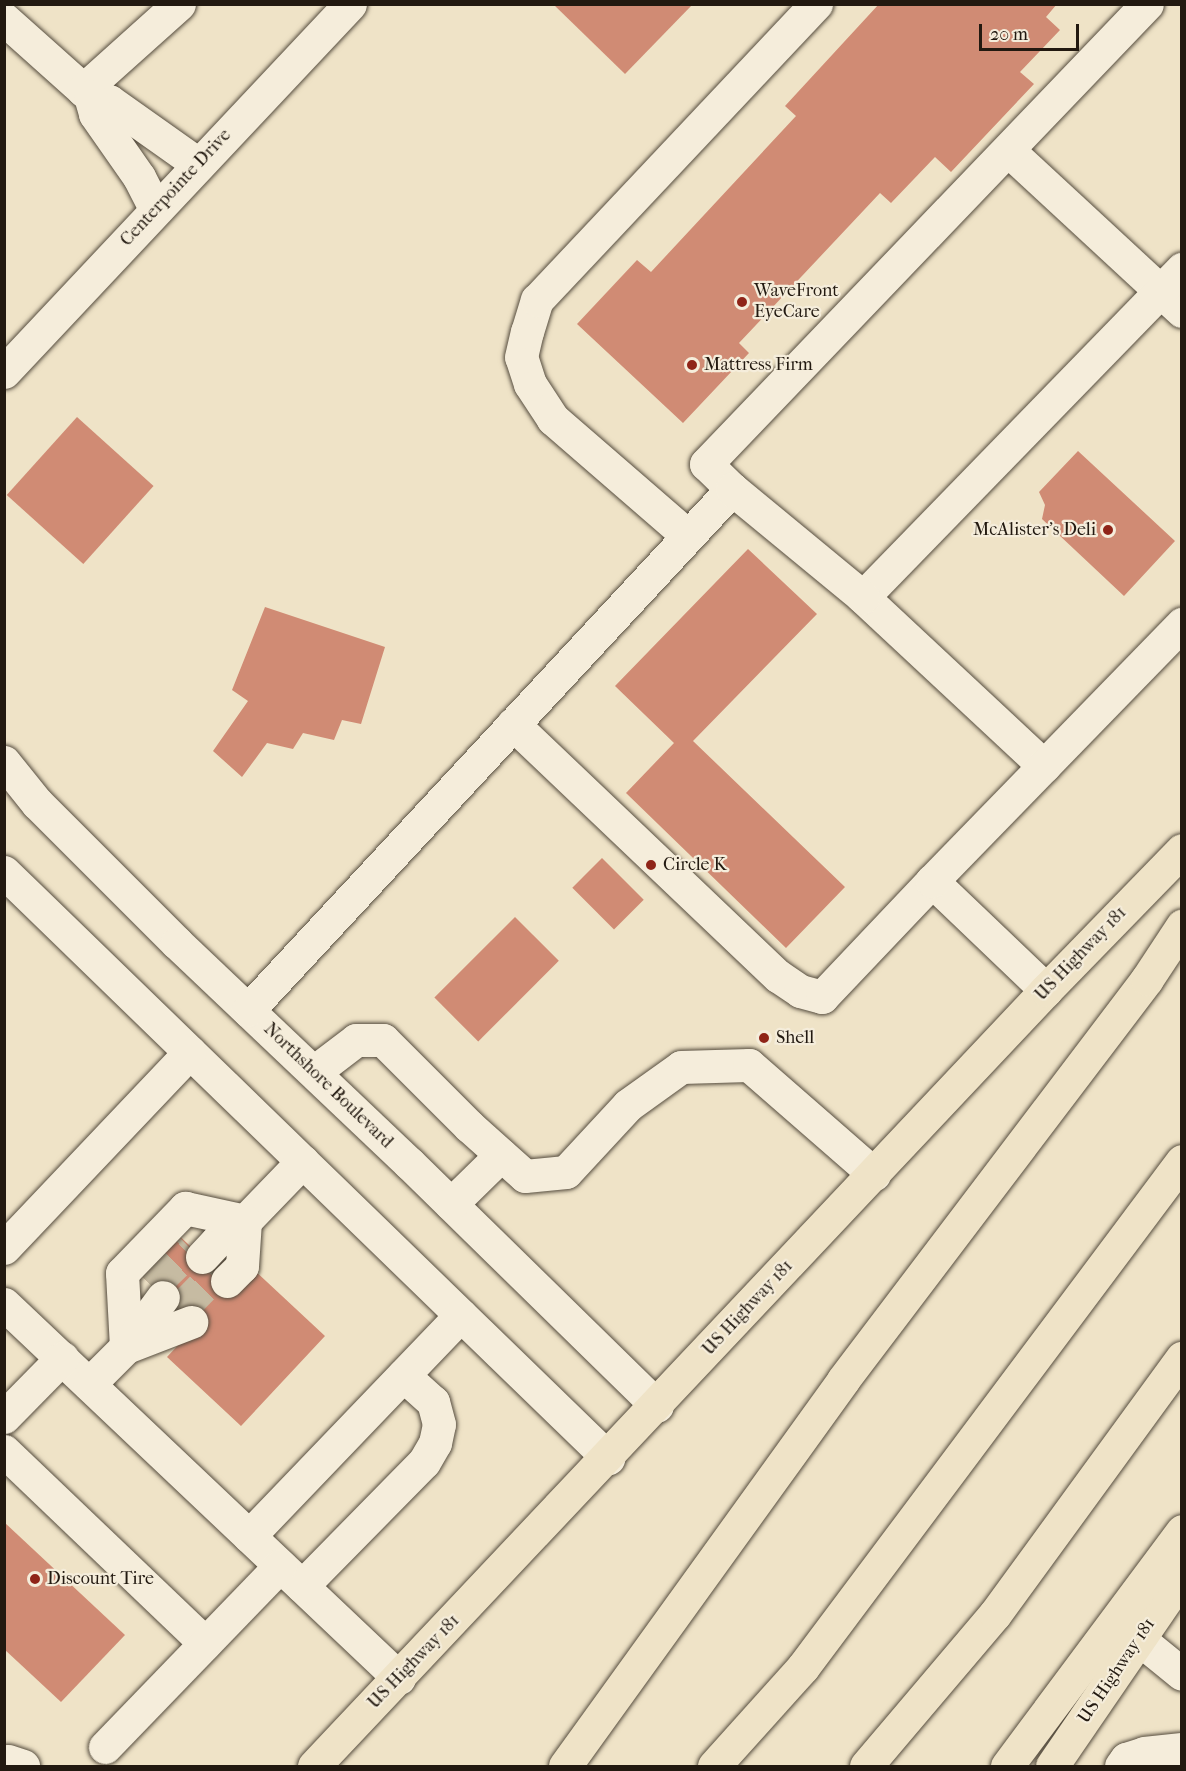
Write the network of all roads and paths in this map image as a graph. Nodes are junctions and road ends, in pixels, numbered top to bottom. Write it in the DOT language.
graph roads {
  1 [pos="179,4"];
  2 [pos="350,4"];
  3 [pos="816,4"];
  4 [pos="1147,4"];
  5 [pos="4,19"];
  6 [pos="87,93"];
  7 [pos="1008,150"];
  8 [pos="198,164"];
  9 [pos="155,209"];
  10 [pos="1174,290"];
  11 [pos="4,372"];
  12 [pos="732,489"];
  13 [pos="688,536"];
  14 [pos="863,597"];
  15 [pos="1182,624"];
  16 [pos="513,724"];
  17 [pos="4,762"];
  18 [pos="1044,766"];
  19 [pos="1182,850"];
  20 [pos="4,872"];
  21 [pos="932,881"];
  22 [pos="1182,927"];
  23 [pos="1046,990"];
  24 [pos="248,1010"];
  25 [pos="190,1052"];
  26 [pos="314,1072"];
  27 [pos="501,1155"];
  28 [pos="303,1161"];
  29 [pos="1182,1161"];
  30 [pos="874,1174"];
  31 [pos="451,1204"];
  32 [pos="245,1221"];
  33 [pos="4,1248"];
  34 [pos="4,1304"];
  35 [pos="461,1315"];
  36 [pos="126,1347"];
  37 [pos="62,1358"];
  38 [pos="1182,1358"];
  39 [pos="403,1375"];
  40 [pos="89,1384"];
  41 [pos="657,1406"];
  42 [pos="4,1417"];
  43 [pos="4,1451"];
  44 [pos="608,1458"];
  45 [pos="1182,1531"];
  46 [pos="249,1536"];
  47 [pos="291,1576"];
  48 [pos="1182,1576"];
  49 [pos="1139,1639"];
  50 [pos="205,1643"];
  51 [pos="1182,1674"];
  52 [pos="399,1678"];
  53 [pos="105,1747"];
  54 [pos="1182,1749"];
  55 [pos="4,1763"];
  56 [pos="23,1767"];
  57 [pos="314,1767"];
  58 [pos="565,1767"];
  59 [pos="714,1767"];
  60 [pos="866,1767"];
  61 [pos="1007,1767"];
  62 [pos="1052,1767"];
  63 [pos="1121,1767"];
  1 -- 6 [label="street"];
  2 -- 8 [label="street, Centerpointe Drive"];
  3 -- 13 [label="street"];
  4 -- 7 [label="street"];
  5 -- 6 [label="street"];
  6 -- 8 [label="street"];
  6 -- 9 [label="street"];
  7 -- 10 [label="street"];
  7 -- 12 [label="street"];
  8 -- 9 [label="street, Centerpointe Drive"];
  9 -- 11 [label="street, Centerpointe Drive"];
  10 -- 14 [label="street"];
  12 -- 13 [label="street"];
  12 -- 14 [label="street"];
  13 -- 16 [label="street"];
  14 -- 18 [label="street"];
  15 -- 18 [label="street"];
  16 -- 21 [label="street"];
  16 -- 24 [label="street"];
  17 -- 24 [label="street, Northshore Boulevard"];
  18 -- 21 [label="street"];
  19 -- 23 [label="main road, US Highway 181"];
  20 -- 25 [label="street"];
  21 -- 23 [label="street"];
  22 -- 58 [label="main road"];
  23 -- 30 [label="main road, US Highway 181"];
  24 -- 26 [label="street, Northshore Boulevard"];
  25 -- 28 [label="street"];
  25 -- 33 [label="street"];
  26 -- 27 [label="street"];
  26 -- 31 [label="street, Northshore Boulevard"];
  27 -- 30 [label="street"];
  27 -- 31 [label="street"];
  28 -- 32 [label="street"];
  28 -- 35 [label="street"];
  29 -- 59 [label="main road"];
  30 -- 41 [label="main road, US Highway 181"];
  31 -- 41 [label="street, Northshore Boulevard"];
  32 -- 32 [label="street"];
  32 -- 36 [label="street"];
  34 -- 37 [label="street"];
  35 -- 39 [label="street"];
  35 -- 44 [label="street"];
  36 -- 36 [label="street"];
  36 -- 40 [label="street"];
  37 -- 40 [label="street"];
  37 -- 42 [label="street"];
  38 -- 60 [label="main road"];
  39 -- 46 [label="street"];
  39 -- 47 [label="street"];
  40 -- 46 [label="street"];
  41 -- 44 [label="main road, US Highway 181"];
  43 -- 50 [label="street"];
  44 -- 52 [label="main road, US Highway 181"];
  45 -- 61 [label="main road"];
  46 -- 47 [label="street"];
  47 -- 50 [label="street"];
  47 -- 52 [label="street"];
  48 -- 49 [label="main road, US Highway 181"];
  49 -- 51 [label="street"];
  49 -- 62 [label="main road, US Highway 181"];
  50 -- 53 [label="street"];
  52 -- 57 [label="main road, US Highway 181"];
  54 -- 63 [label="street"];
  55 -- 56 [label="street"];
}
